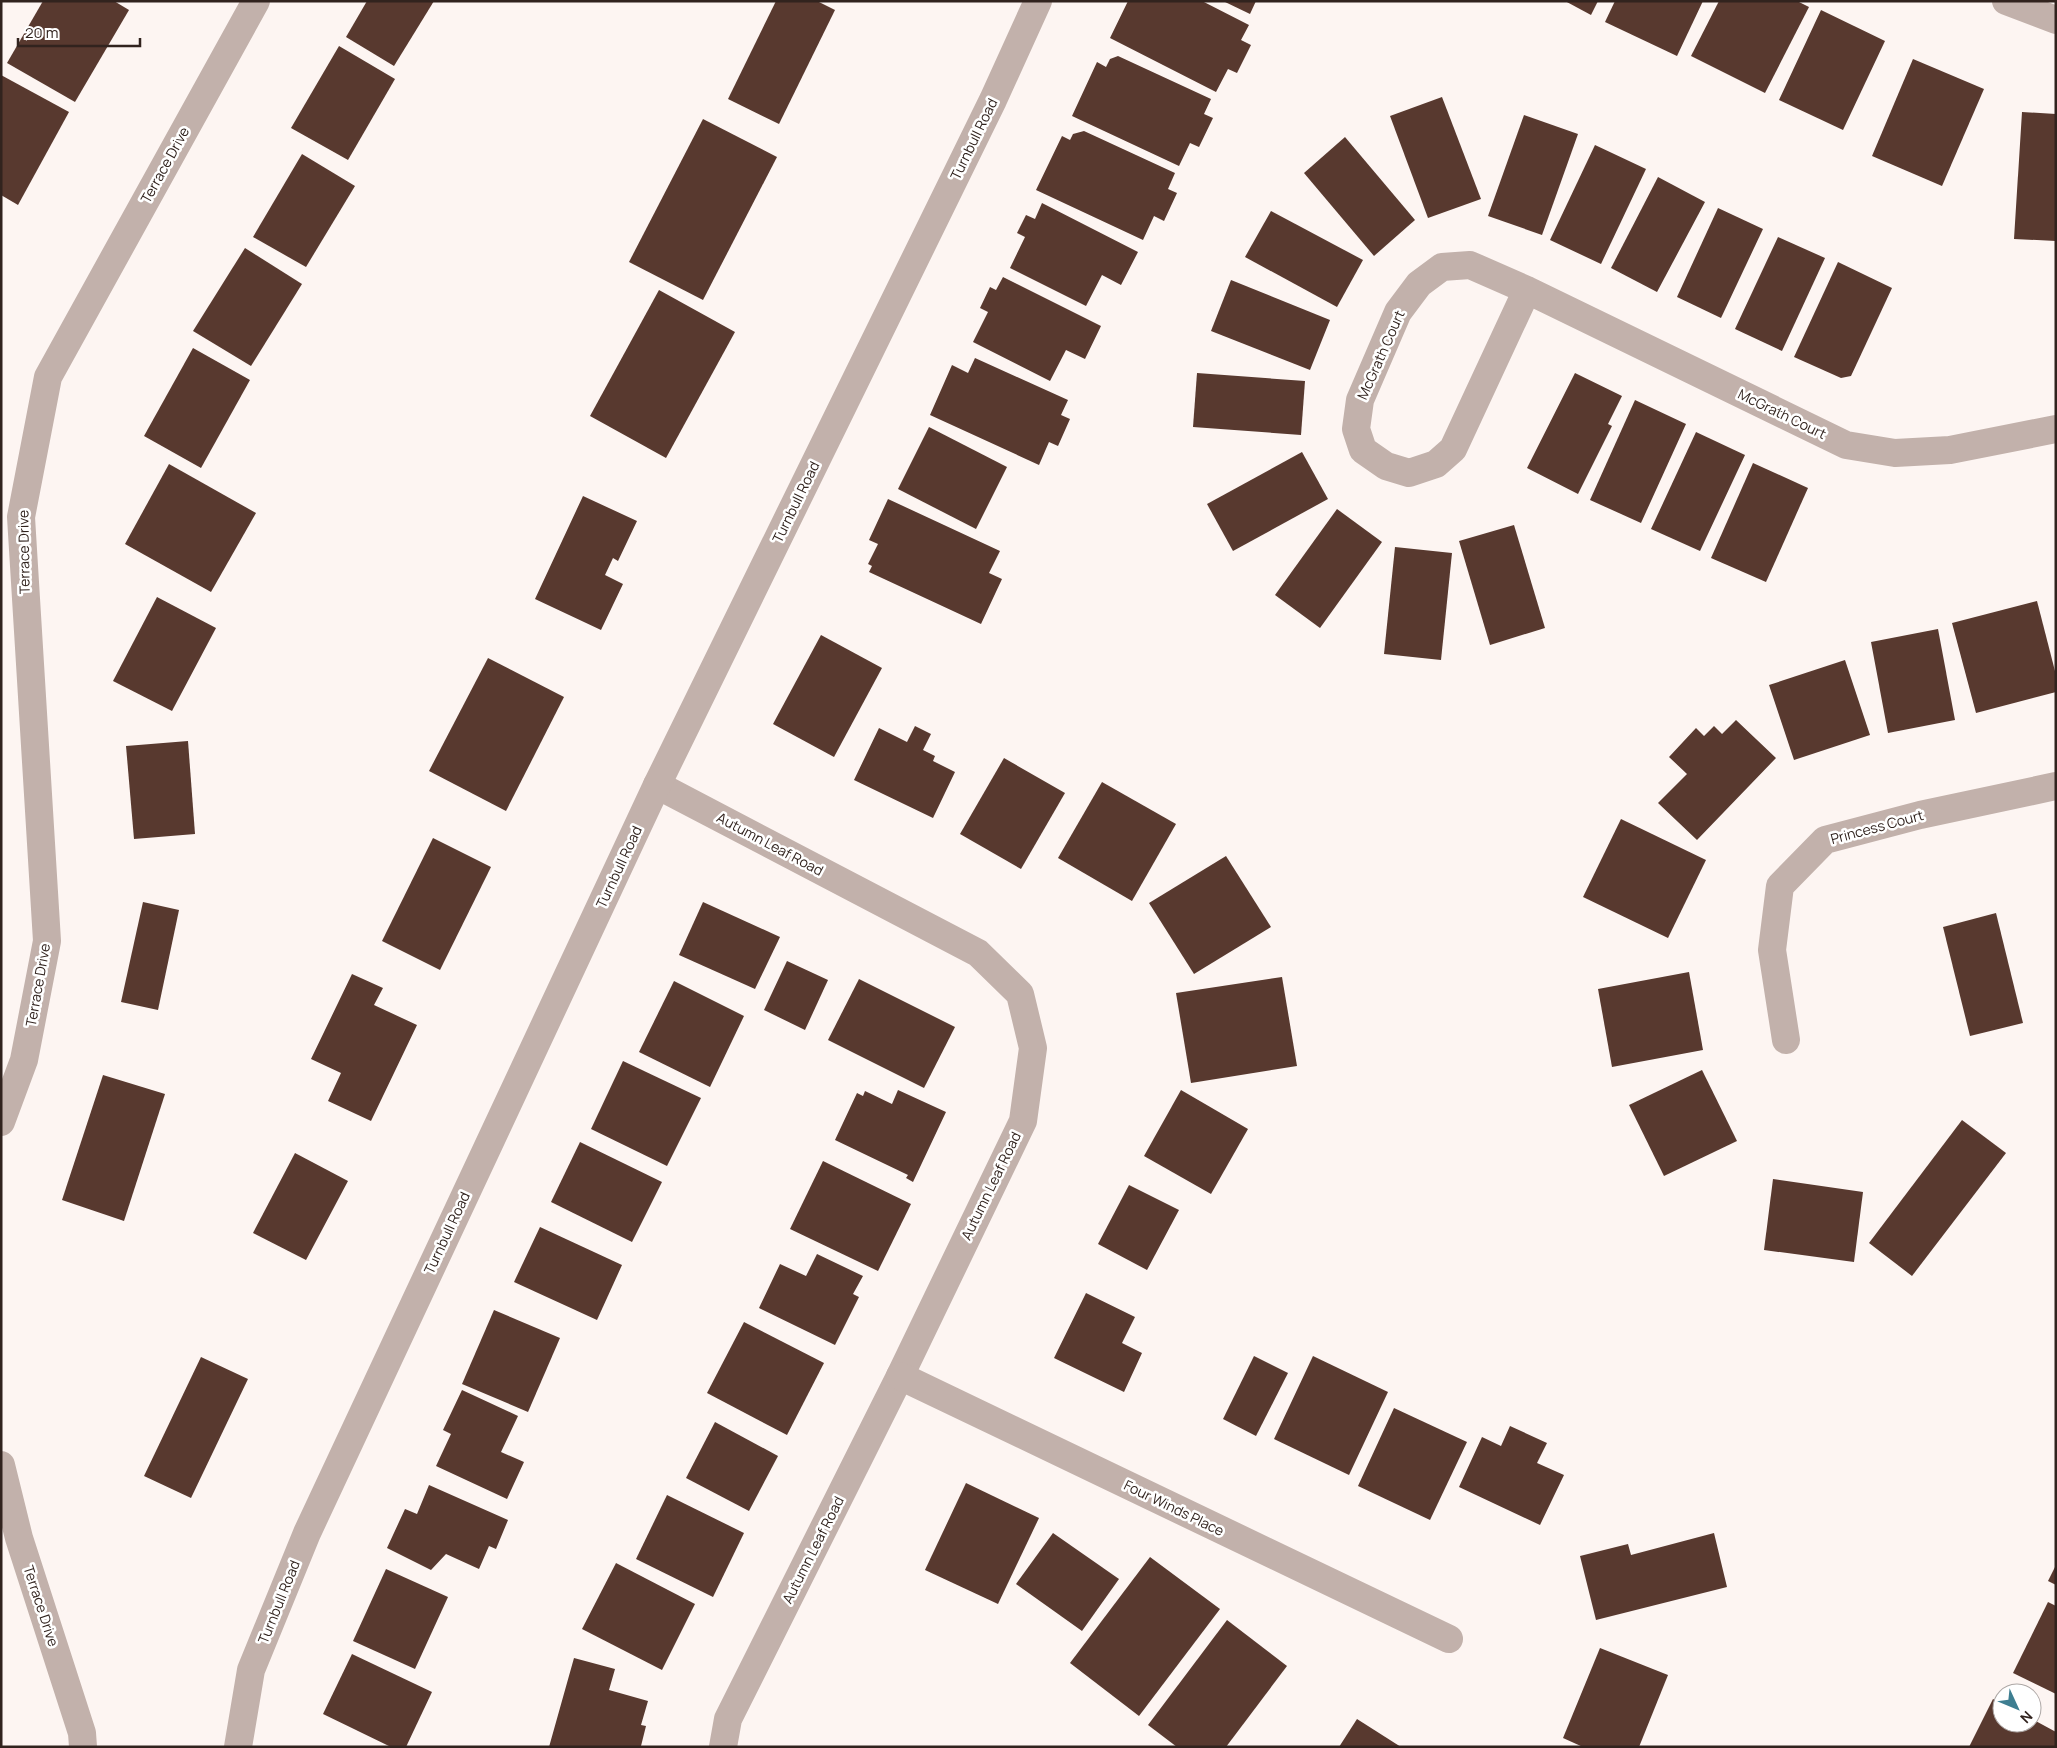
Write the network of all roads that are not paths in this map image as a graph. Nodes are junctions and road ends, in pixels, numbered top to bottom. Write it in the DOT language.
graph roads {
  1 [pos="256,1"];
  2 [pos="1038,1"];
  3 [pos="2006,1"];
  4 [pos="2056,20"];
  5 [pos="1527,290"];
  6 [pos="2056,429"];
  7 [pos="658,785"];
  8 [pos="2056,786"];
  9 [pos="1786,1040"];
  10 [pos="1,1122"];
  11 [pos="900,1376"];
  12 [pos="1,1464"];
  13 [pos="1449,1639"];
  14 [pos="83,1747"];
  15 [pos="238,1747"];
  16 [pos="723,1747"];
  1 -- 10 [label="street, Terrace Drive"];
  2 -- 7 [label="street, Turnbull Road"];
  3 -- 4 [label="street"];
  5 -- 5 [label="street, McGrath Court"];
  5 -- 6 [label="street, McGrath Court"];
  7 -- 11 [label="street, Autumn Leaf Road"];
  7 -- 15 [label="street, Turnbull Road"];
  8 -- 9 [label="street, Princess Court"];
  11 -- 13 [label="street, Four Winds Place"];
  11 -- 16 [label="street, Autumn Leaf Road"];
  12 -- 14 [label="street, Terrace Drive"];
}
